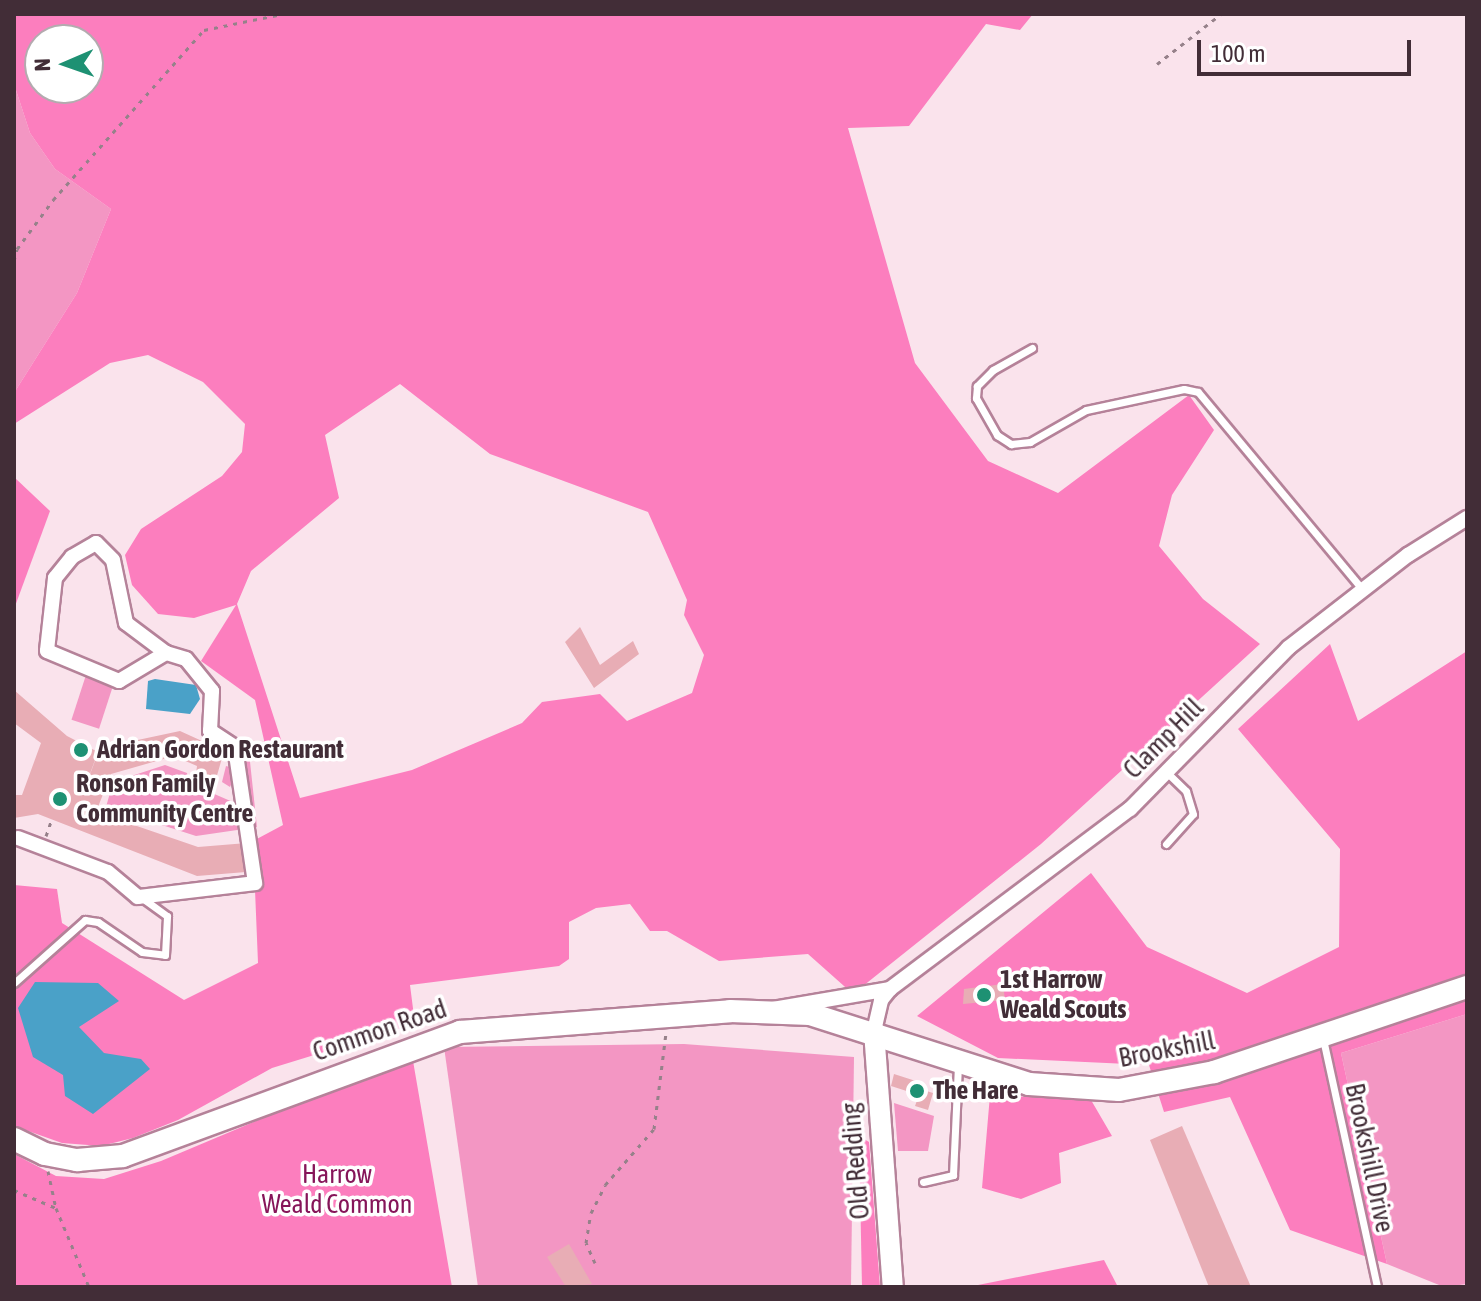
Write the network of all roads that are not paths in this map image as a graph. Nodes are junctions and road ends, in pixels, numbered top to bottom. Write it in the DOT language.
graph roads {
  1 [pos="1032,348"];
  2 [pos="1467,518"];
  3 [pos="1363,590"];
  4 [pos="166,653"];
  5 [pos="1166,772"];
  6 [pos="16,838"];
  7 [pos="1166,844"];
  8 [pos="138,897"];
  9 [pos="14,983"];
  10 [pos="1467,987"];
  11 [pos="890,989"];
  12 [pos="769,1010"];
  13 [pos="874,1031"];
  14 [pos="1323,1037"];
  15 [pos="959,1059"];
  16 [pos="14,1139"];
  17 [pos="923,1182"];
  18 [pos="893,1287"];
  19 [pos="1377,1287"];
  1 -- 3 [label="lane"];
  2 -- 3 [label="street, Clamp Hill"];
  3 -- 5 [label="street, Clamp Hill"];
  4 -- 4 [label="street"];
  4 -- 8 [label="street"];
  5 -- 7 [label="lane"];
  5 -- 11 [label="street, Clamp Hill"];
  6 -- 8 [label="street"];
  8 -- 9 [label="lane"];
  10 -- 14 [label="main road, Brookshill"];
  11 -- 12 [label="street, Clamp Hill"];
  11 -- 13 [label="street"];
  12 -- 13 [label="main road, Common Road"];
  12 -- 16 [label="main road, Common Road"];
  13 -- 15 [label="main road, Brookshill"];
  13 -- 18 [label="street, Old Redding"];
  14 -- 15 [label="main road, Brookshill"];
  14 -- 19 [label="lane, Brookshill Drive"];
  15 -- 17 [label="lane"];
}
